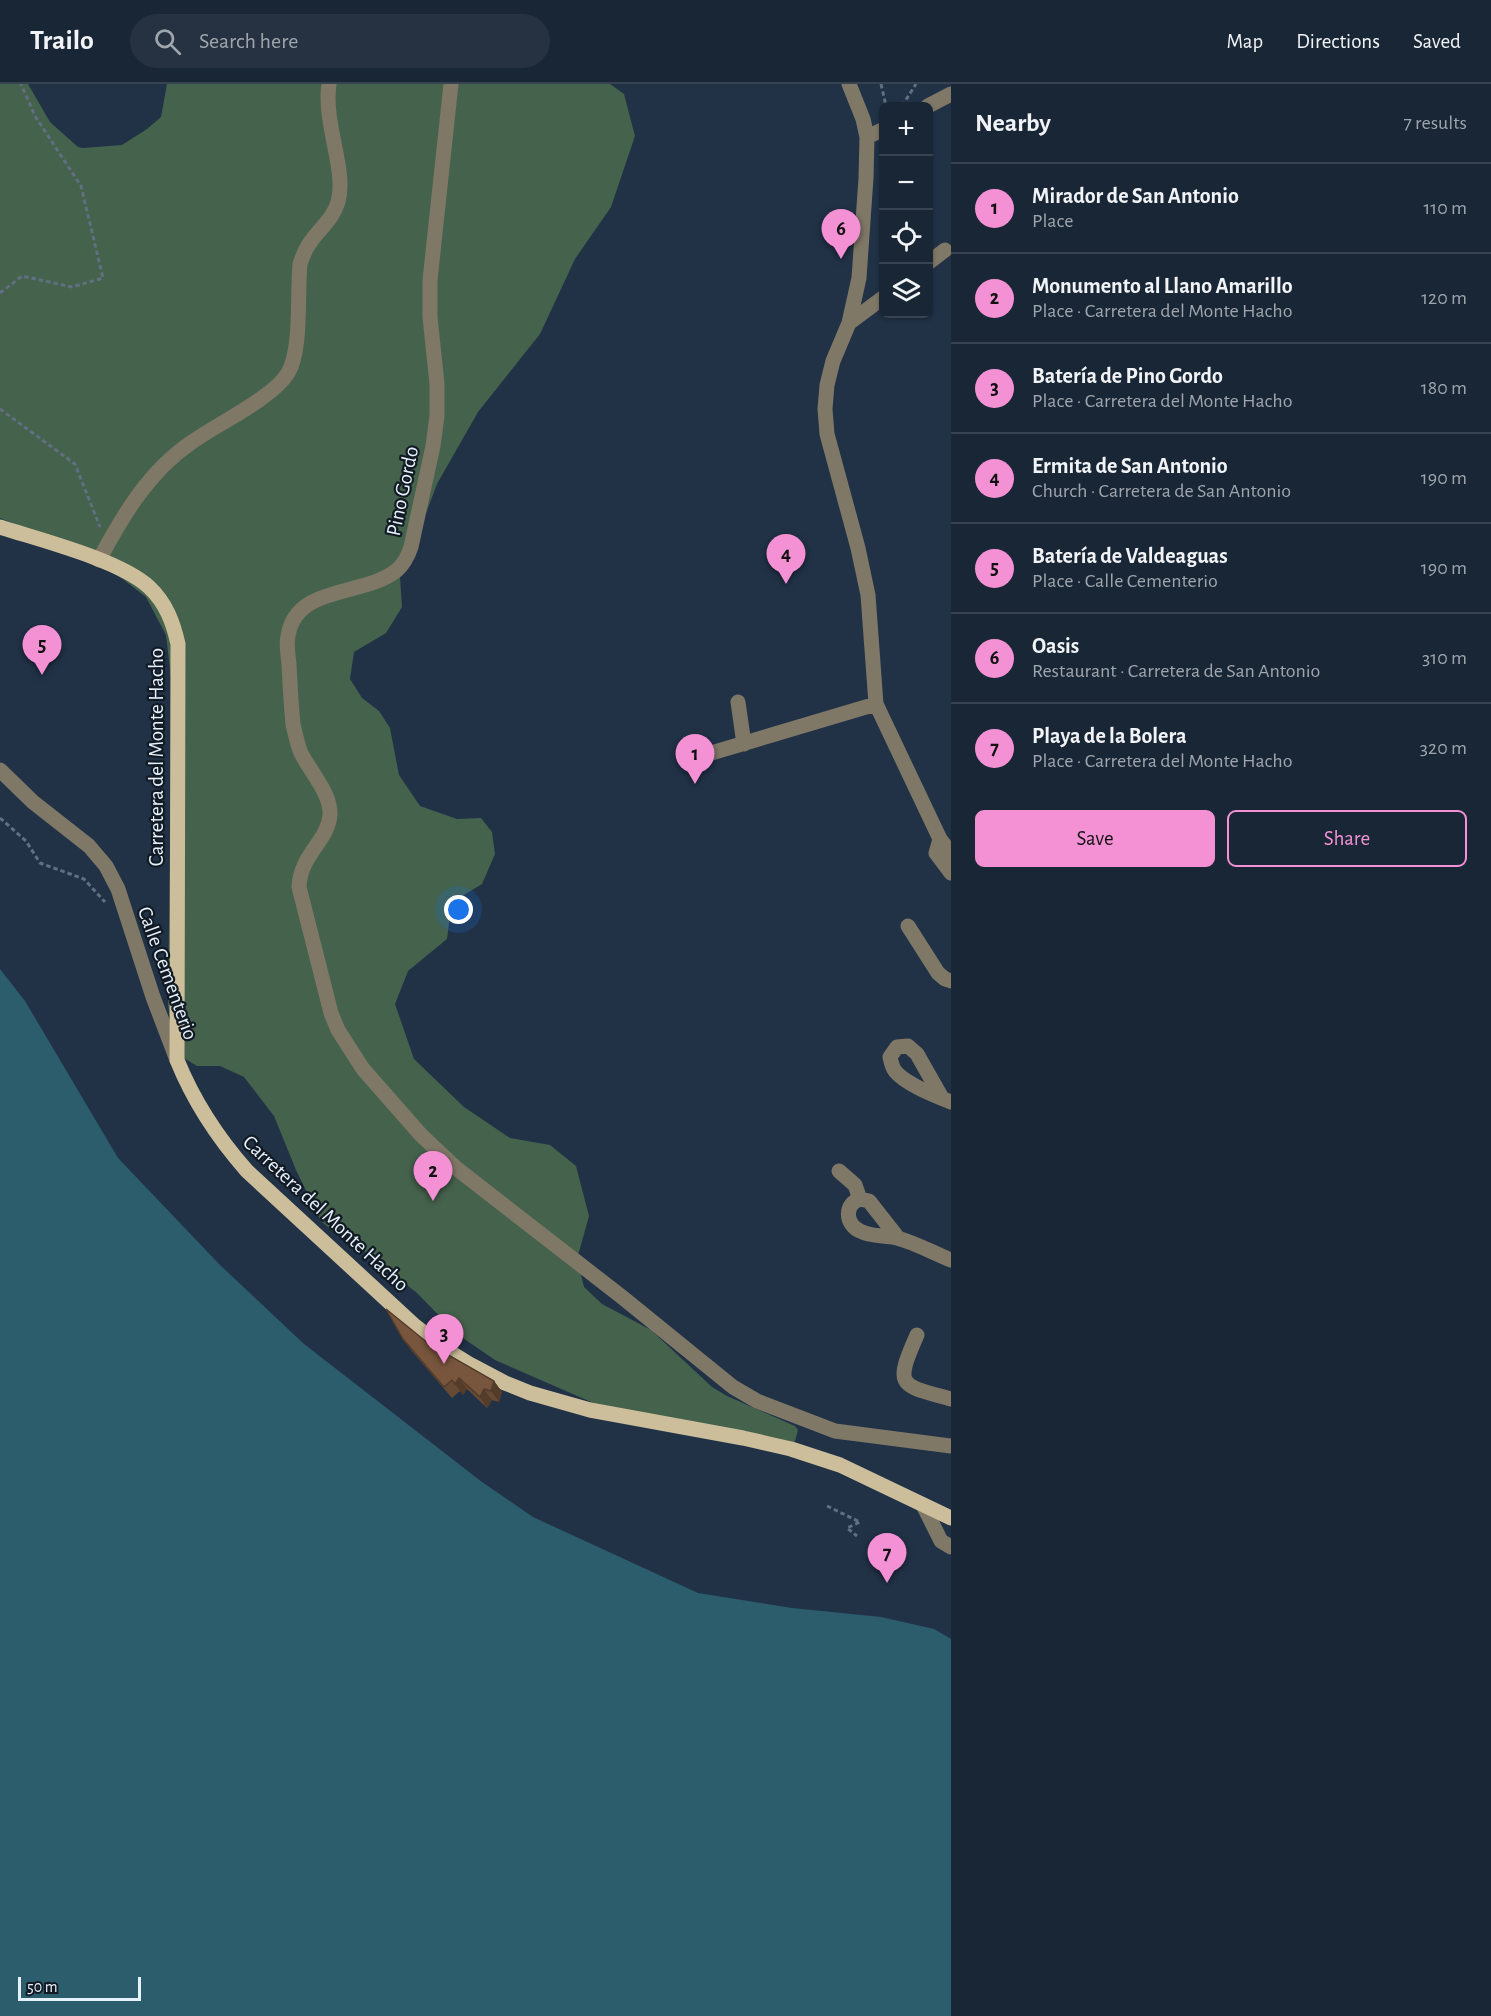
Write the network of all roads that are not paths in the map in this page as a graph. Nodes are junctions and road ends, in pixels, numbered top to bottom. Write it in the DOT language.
graph roads {
  1 [pos="329,84"];
  2 [pos="451,84"];
  3 [pos="849,84"];
  4 [pos="951,94"];
  5 [pos="933,103"];
  6 [pos="879,131"];
  7 [pos="867,137"];
  8 [pos="945,250"];
  9 [pos="933,259"];
  10 [pos="879,301"];
  11 [pos="849,323"];
  12 [pos="0,527"];
  13 [pos="99,560"];
  14 [pos="738,702"];
  15 [pos="876,704"];
  16 [pos="744,744"];
  17 [pos="708,754"];
  18 [pos="0,770"];
  19 [pos="940,839"];
  20 [pos="951,854"];
  21 [pos="951,873"];
  22 [pos="908,926"];
  23 [pos="951,981"];
  24 [pos="177,1060"];
  25 [pos="839,1171"];
  26 [pos="860,1199"];
  27 [pos="898,1238"];
  28 [pos="951,1260"];
  29 [pos="917,1335"];
  30 [pos="951,1399"];
  31 [pos="951,1446"];
  32 [pos="923,1505"];
  33 [pos="951,1518"];
  34 [pos="951,1547"];
  1 -- 13 [label="street"];
  2 -- 31 [label="street, Pino Gordo"];
  3 -- 7 [label="street"];
  4 -- 5 [label="street"];
  6 -- 7 [label="street"];
  7 -- 11 [label="street"];
  8 -- 9 [label="street"];
  10 -- 11 [label="street"];
  11 -- 15 [label="street"];
  12 -- 13 [label="main road, Carretera del Monte Hacho"];
  13 -- 24 [label="main road, Carretera del Monte Hacho"];
  14 -- 16 [label="street"];
  15 -- 16 [label="street"];
  15 -- 19 [label="street"];
  16 -- 17 [label="street"];
  18 -- 24 [label="street, Calle Cementerio"];
  19 -- 20 [label="street"];
  19 -- 21 [label="street"];
  22 -- 23 [label="street"];
  24 -- 32 [label="main road, Carretera del Monte Hacho"];
  25 -- 26 [label="street"];
  26 -- 27 [label="street"];
  26 -- 27 [label="street"];
  27 -- 28 [label="street"];
  29 -- 30 [label="street"];
  32 -- 33 [label="main road, Carretera del Monte Hacho"];
  32 -- 34 [label="street"];
}
